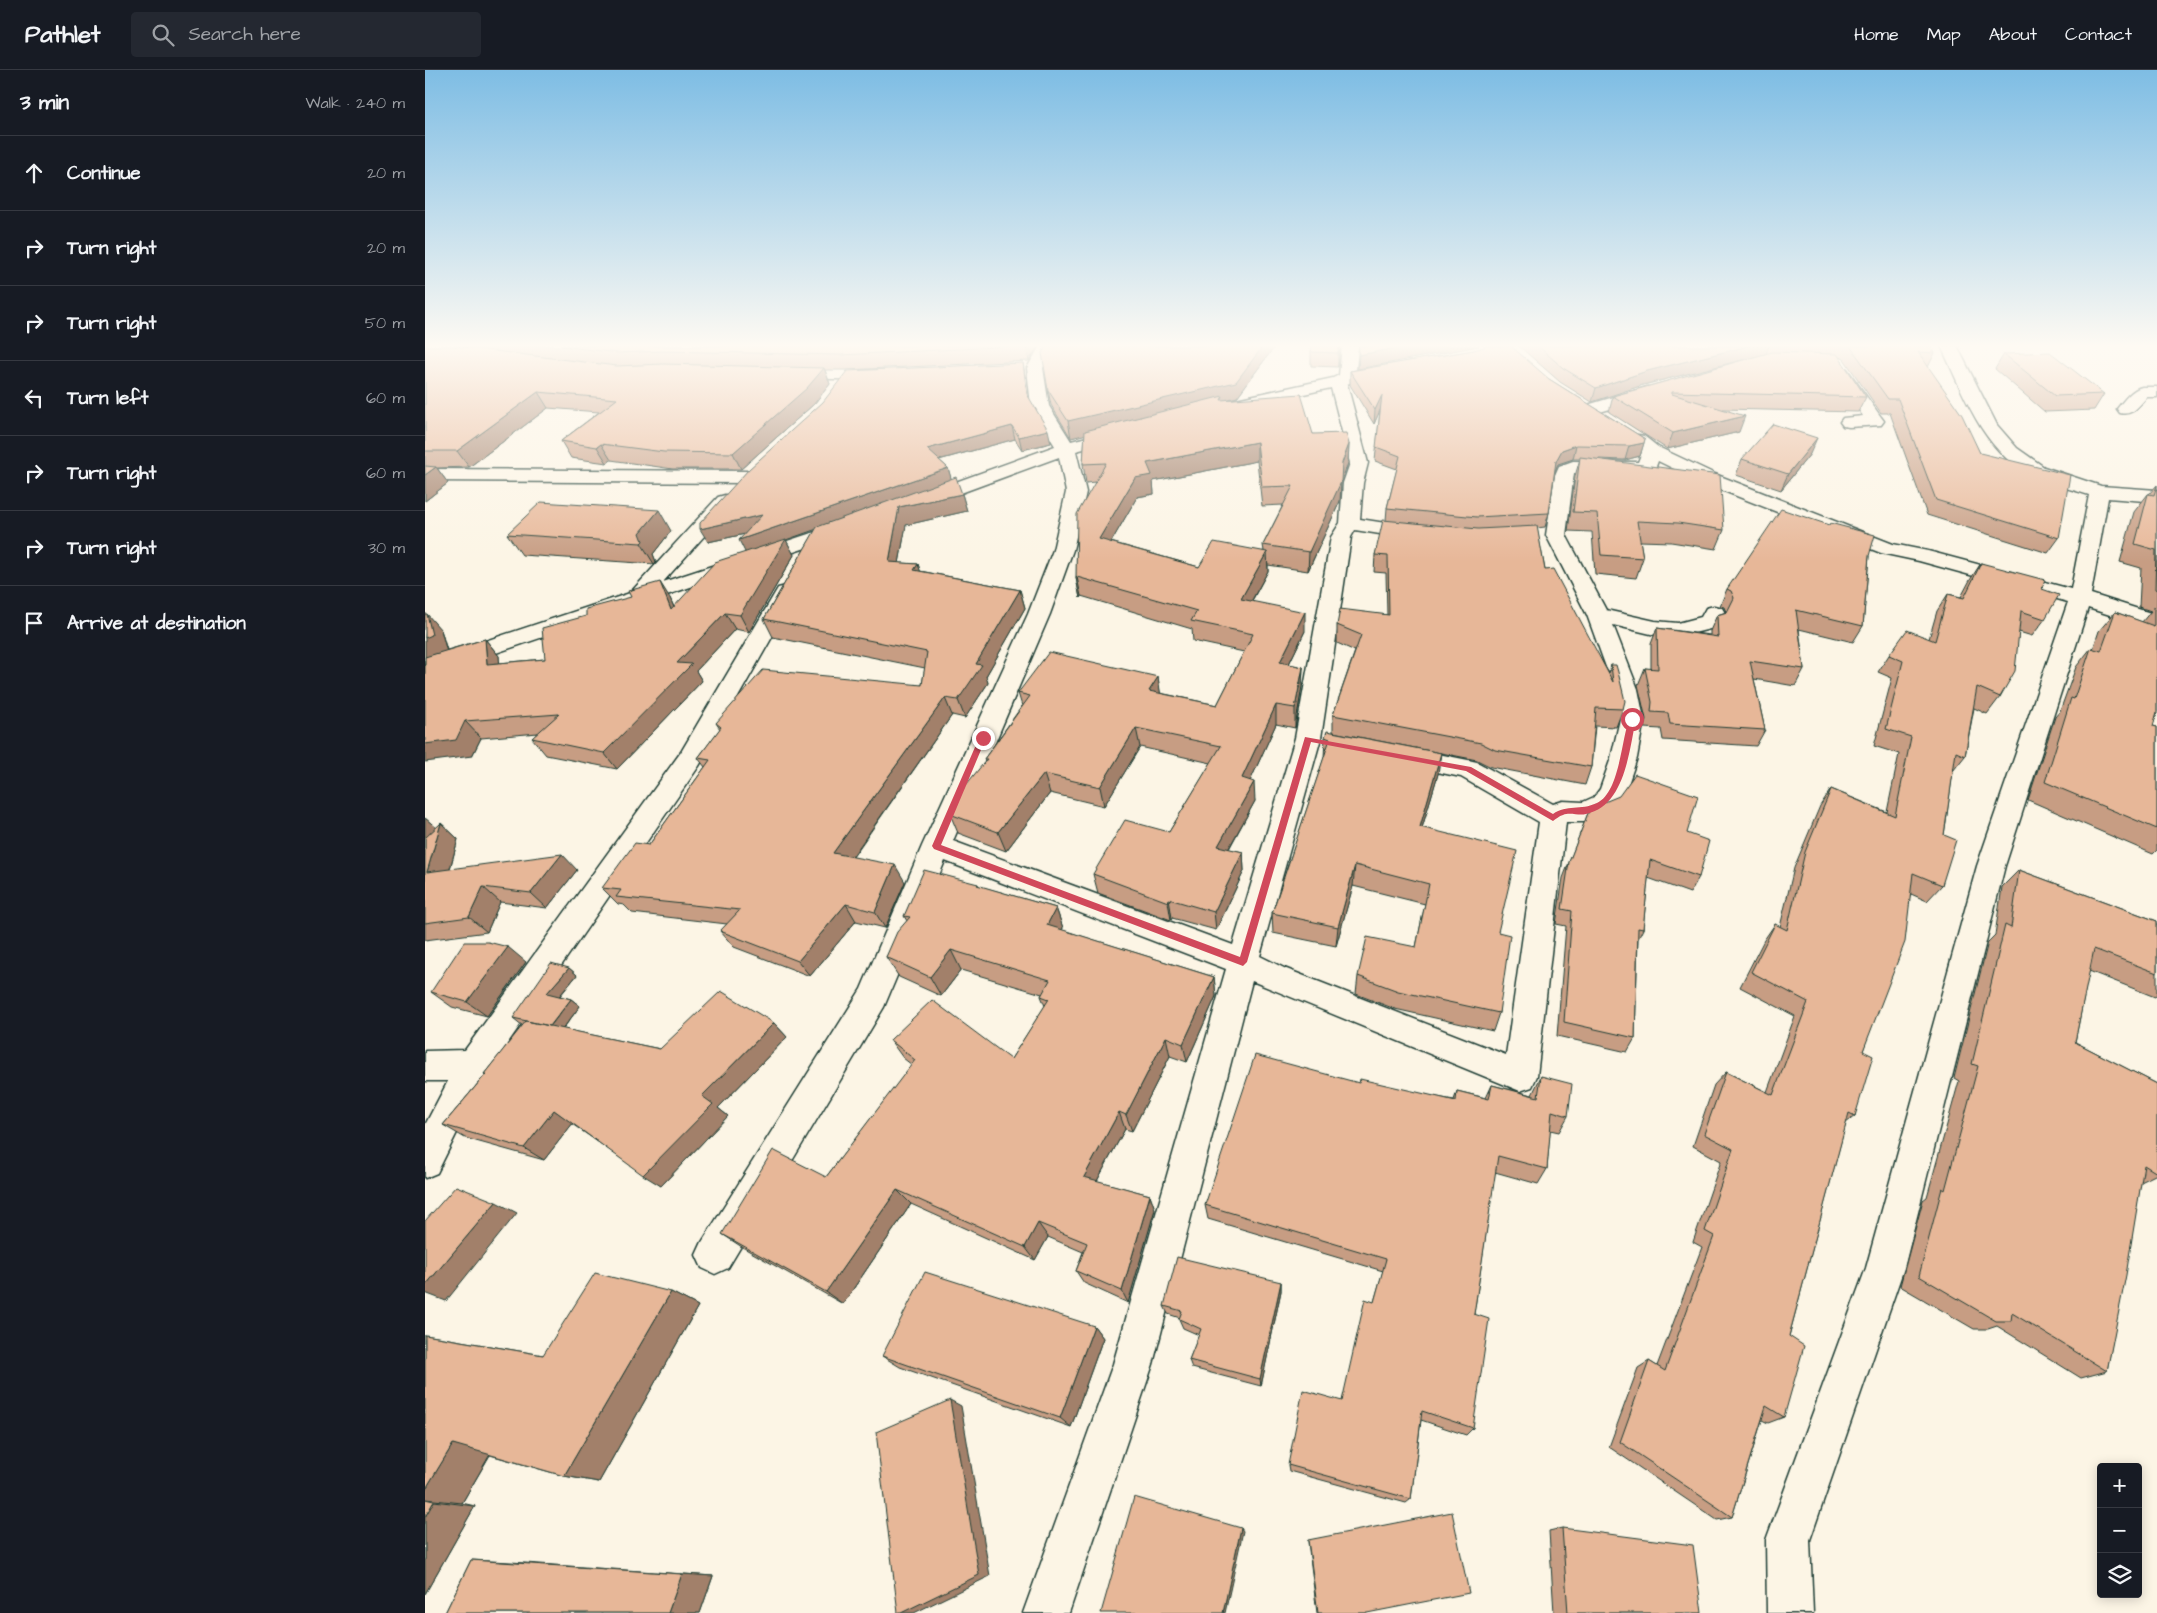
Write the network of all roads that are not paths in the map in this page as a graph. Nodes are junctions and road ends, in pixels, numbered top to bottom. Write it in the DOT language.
graph roads {
  1 [pos="1048,418"];
  2 [pos="1350,418"];
  3 [pos="1603,418"];
  4 [pos="1873,418"];
  5 [pos="1985,418"];
  6 [pos="1849,422"];
  7 [pos="1142,428"];
  8 [pos="1066,448"];
  9 [pos="1651,451"];
  10 [pos="762,463"];
  11 [pos="425,475"];
  12 [pos="747,477"];
  13 [pos="2099,492"];
  14 [pos="2157,496"];
  15 [pos="909,506"];
  16 [pos="863,522"];
  17 [pos="1350,523"];
  18 [pos="1438,536"];
  19 [pos="816,539"];
  20 [pos="2079,598"];
  21 [pos="636,599"];
  22 [pos="1714,613"];
  23 [pos="1598,614"];
  24 [pos="2157,623"];
  25 [pos="425,669"];
  26 [pos="1383,753"];
  27 [pos="1553,818"];
  28 [pos="937,846"];
  29 [pos="1243,962"];
  30 [pos="473,1065"];
  31 [pos="425,1066"];
  32 [pos="425,1161"];
  33 [pos="715,1255"];
  34 [pos="1046,1613"];
  35 [pos="1791,1613"];
  1 -- 8 [label="street"];
  2 -- 17 [label="street"];
  3 -- 9 [label="street"];
  4 -- 6 [label="street"];
  5 -- 13 [label="street"];
  7 -- 8 [label="street"];
  8 -- 15 [label="street"];
  8 -- 28 [label="street"];
  9 -- 20 [label="street"];
  9 -- 23 [label="street"];
  10 -- 12 [label="street"];
  11 -- 12 [label="street"];
  12 -- 21 [label="street"];
  13 -- 14 [label="street"];
  13 -- 20 [label="street"];
  16 -- 19 [label="street"];
  17 -- 18 [label="street"];
  17 -- 29 [label="street"];
  19 -- 21 [label="street"];
  19 -- 30 [label="street"];
  20 -- 24 [label="street"];
  20 -- 35 [label="street"];
  21 -- 25 [label="street"];
  22 -- 23 [label="street"];
  23 -- 27 [label="street"];
  26 -- 27 [label="street"];
  27 -- 29 [label="street"];
  28 -- 29 [label="street"];
  28 -- 33 [label="street"];
  29 -- 34 [label="street"];
  30 -- 31 [label="street"];
  30 -- 32 [label="street"];
}
